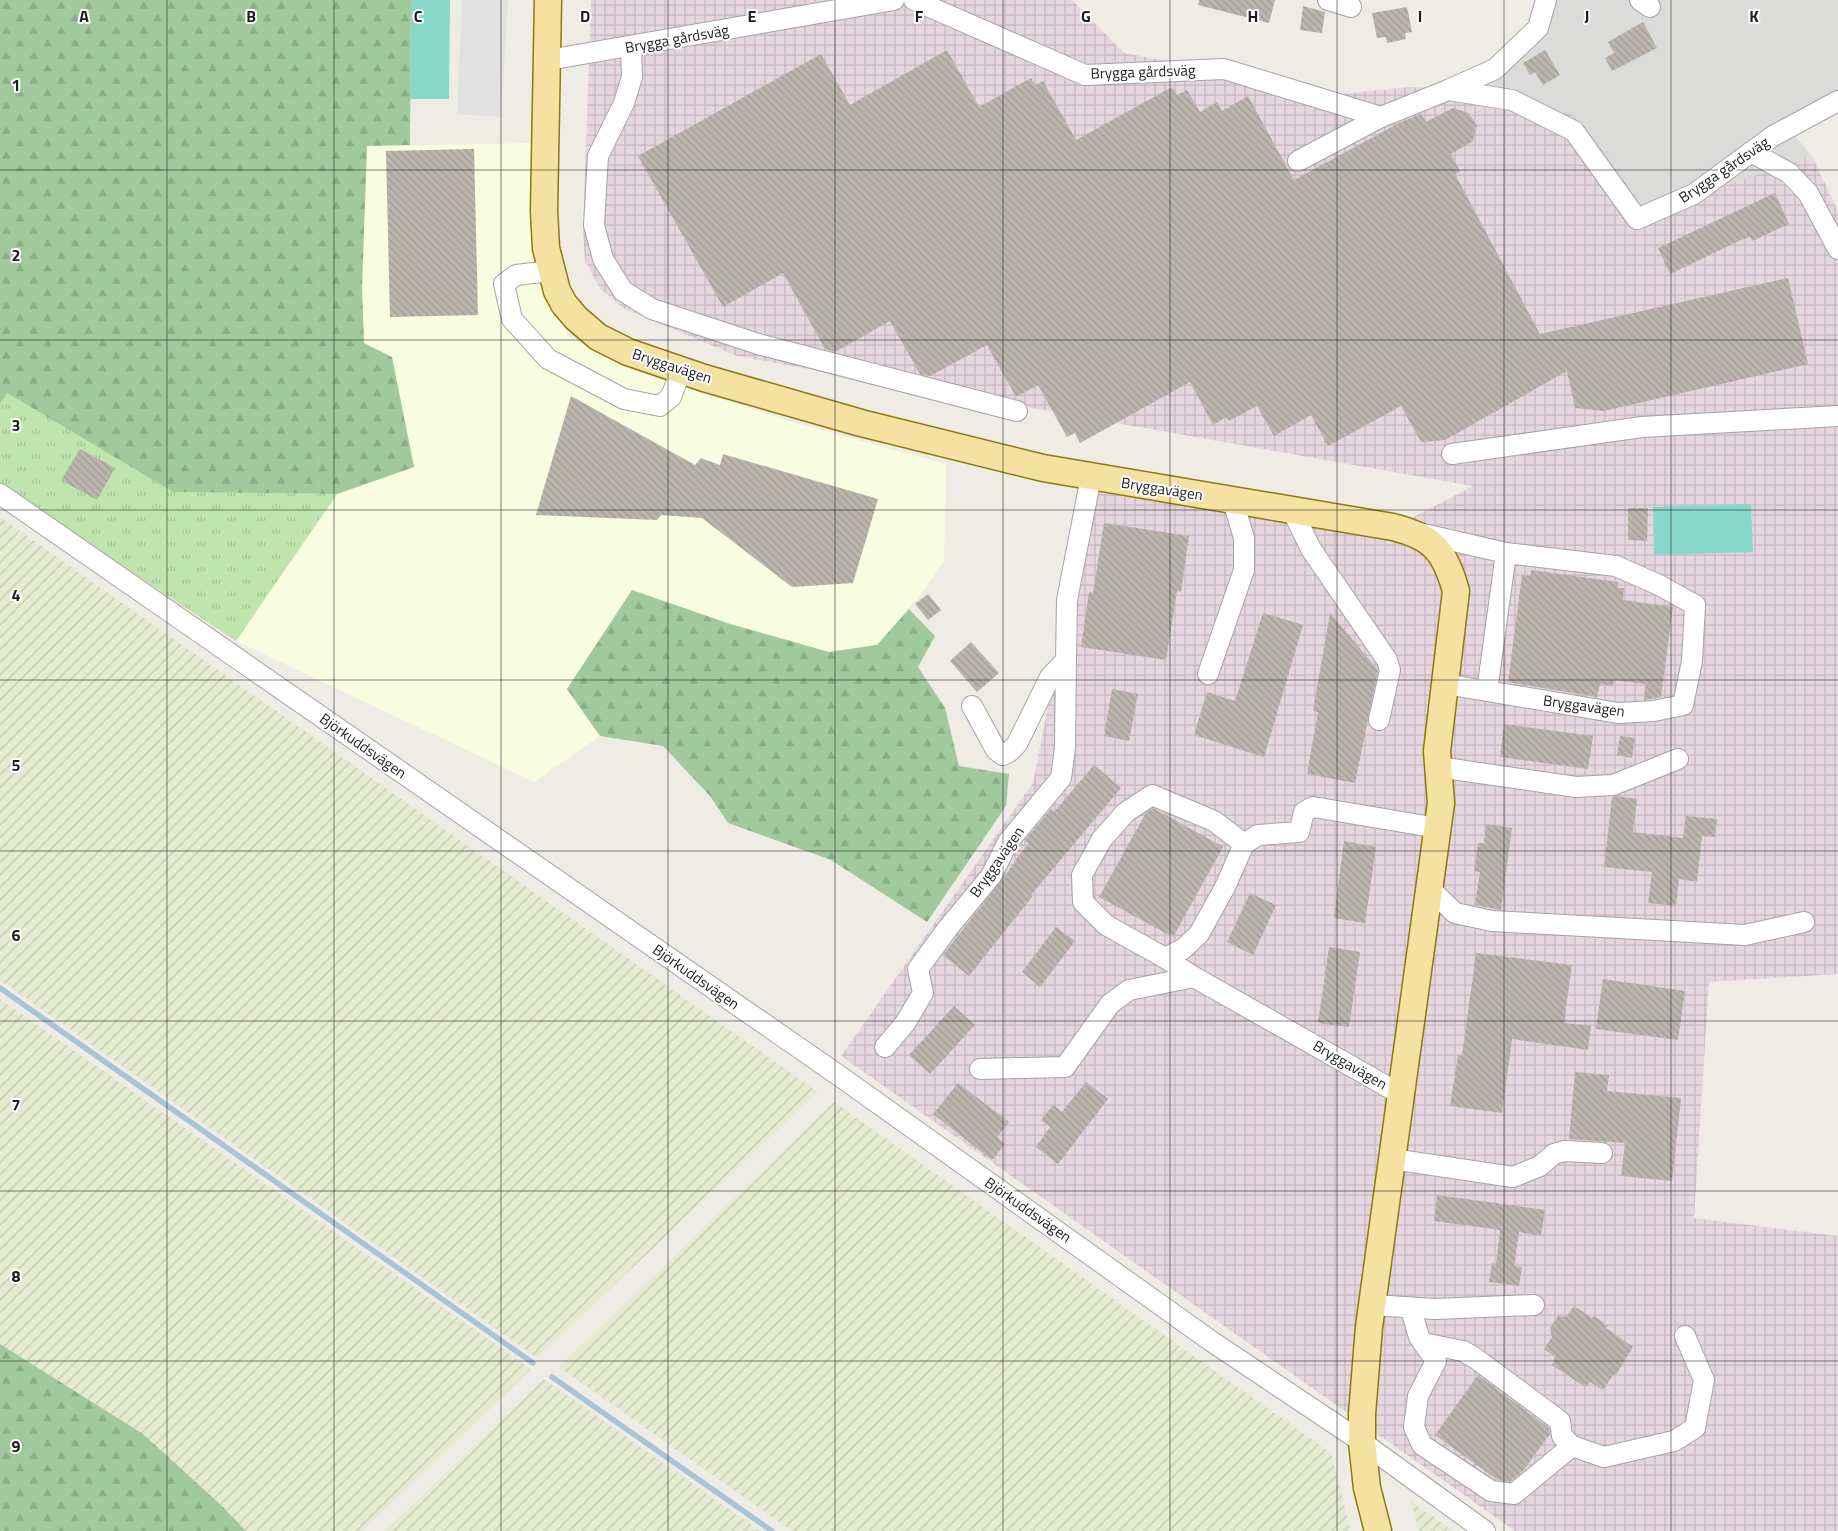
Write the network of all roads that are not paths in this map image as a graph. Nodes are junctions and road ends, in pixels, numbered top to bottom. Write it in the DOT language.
graph roads {
  1 [pos="548,0"];
  2 [pos="894,0"];
  3 [pos="914,0"];
  4 [pos="1328,0"];
  5 [pos="1546,0"];
  6 [pos="1351,7"];
  7 [pos="631,47"];
  8 [pos="548,60"];
  9 [pos="1448,90"];
  10 [pos="1838,101"];
  11 [pos="1381,117"];
  12 [pos="1751,152"];
  13 [pos="1298,161"];
  14 [pos="1838,249"];
  15 [pos="551,271"];
  16 [pos="681,370"];
  17 [pos="1017,411"];
  18 [pos="1838,416"];
  19 [pos="1452,454"];
  20 [pos="1091,477"];
  21 [pos="0,494"];
  22 [pos="1233,501"];
  23 [pos="1292,510"];
  24 [pos="1417,533"];
  25 [pos="1506,553"];
  26 [pos="1066,660"];
  27 [pos="1208,674"];
  28 [pos="1446,684"];
  29 [pos="1487,691"];
  30 [pos="972,706"];
  31 [pos="1379,720"];
  32 [pos="1678,759"];
  33 [pos="1438,767"];
  34 [pos="1438,828"];
  35 [pos="1244,844"];
  36 [pos="1430,889"];
  37 [pos="1804,922"];
  38 [pos="1165,958"];
  39 [pos="1194,977"];
  40 [pos="885,1047"];
  41 [pos="980,1069"];
  42 [pos="1402,1095"];
  43 [pos="1602,1153"];
  44 [pos="1392,1159"];
  45 [pos="1373,1305"];
  46 [pos="1534,1305"];
  47 [pos="1411,1309"];
  48 [pos="1685,1336"];
  49 [pos="1423,1343"];
  50 [pos="1362,1442"];
  51 [pos="1572,1446"];
  52 [pos="1378,1531"];
  53 [pos="1485,1531"];
  1 -- 8 [label="main road, Bryggavägen"];
  2 -- 7 [label="street, Brygga gårdsväg"];
  3 -- 11 [label="street, Brygga gårdsväg"];
  4 -- 6 [label="street"];
  5 -- 9 [label="street"];
  7 -- 8 [label="street, Brygga gårdsväg"];
  7 -- 17 [label="street"];
  8 -- 15 [label="main road, Bryggavägen"];
  9 -- 11 [label="street"];
  9 -- 12 [label="street, Brygga gårdsväg"];
  10 -- 12 [label="street, Brygga gårdsväg"];
  11 -- 13 [label="street"];
  12 -- 14 [label="street"];
  15 -- 16 [label="main road, Bryggavägen"];
  15 -- 16 [label="street"];
  16 -- 20 [label="main road, Bryggavägen"];
  18 -- 19 [label="street"];
  20 -- 22 [label="main road, Bryggavägen"];
  20 -- 26 [label="street, Bryggavägen"];
  21 -- 50 [label="street, Björkuddsvägen"];
  22 -- 23 [label="main road, Bryggavägen"];
  22 -- 27 [label="street"];
  23 -- 24 [label="main road, Bryggavägen"];
  23 -- 31 [label="street"];
  24 -- 25 [label="street, Bryggavägen"];
  24 -- 28 [label="main road, Bryggavägen"];
  25 -- 29 [label="street"];
  25 -- 29 [label="street, Bryggavägen"];
  26 -- 30 [label="street"];
  26 -- 40 [label="street, Bryggavägen"];
  28 -- 29 [label="street, Bryggavägen"];
  28 -- 33 [label="main road, Bryggavägen"];
  32 -- 33 [label="street"];
  33 -- 34 [label="main road, Bryggavägen"];
  34 -- 35 [label="street"];
  34 -- 36 [label="main road, Bryggavägen"];
  35 -- 38 [label="street"];
  35 -- 38 [label="street, Bryggavägen"];
  36 -- 37 [label="street"];
  36 -- 42 [label="main road, Bryggavägen"];
  38 -- 39 [label="street, Bryggavägen"];
  39 -- 41 [label="street"];
  39 -- 42 [label="street, Bryggavägen"];
  42 -- 44 [label="main road, Bryggavägen"];
  43 -- 44 [label="street"];
  44 -- 45 [label="main road, Bryggavägen"];
  45 -- 47 [label="street"];
  45 -- 50 [label="main road, Bryggavägen"];
  46 -- 47 [label="street"];
  47 -- 49 [label="street"];
  48 -- 51 [label="street"];
  49 -- 51 [label="street"];
  49 -- 51 [label="street"];
  50 -- 52 [label="main road, Bryggavägen"];
  50 -- 53 [label="street, Björkuddsvägen"];
}
